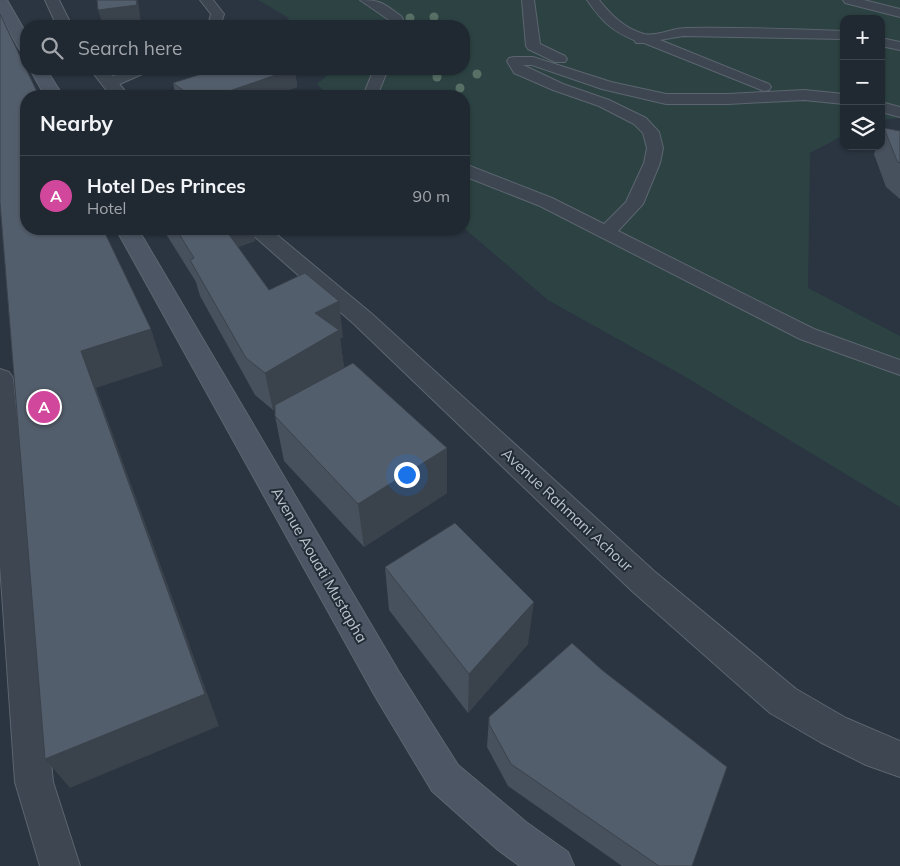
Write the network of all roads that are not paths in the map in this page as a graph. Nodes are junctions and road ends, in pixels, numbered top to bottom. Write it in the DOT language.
graph roads {
  1 [pos="0,0"];
  2 [pos="52,0"];
  3 [pos="206,0"];
  4 [pos="366,0"];
  5 [pos="528,0"];
  6 [pos="593,0"];
  7 [pos="849,0"];
  8 [pos="900,13"];
  9 [pos="61,20"];
  10 [pos="216,20"];
  11 [pos="396,20"];
  12 [pos="840,35"];
  13 [pos="20,36"];
  14 [pos="641,40"];
  15 [pos="885,43"];
  16 [pos="900,46"];
  17 [pos="42,75"];
  18 [pos="103,75"];
  19 [pos="134,75"];
  20 [pos="379,75"];
  21 [pos="764,87"];
  22 [pos="50,90"];
  23 [pos="115,90"];
  24 [pos="372,90"];
  25 [pos="840,90"];
  26 [pos="840,99"];
  27 [pos="885,99"];
  28 [pos="900,102"];
  29 [pos="885,108"];
  30 [pos="900,112"];
  31 [pos="470,172"];
  32 [pos="606,233"];
  33 [pos="130,235"];
  34 [pos="264,235"];
  35 [pos="900,368"];
  36 [pos="0,378"];
  37 [pos="900,759"];
  38 [pos="60,866"];
  39 [pos="554,866"];
  1 -- 13 [label="main road"];
  2 -- 9 [label="street"];
  3 -- 10 [label="street"];
  4 -- 11 [label="street"];
  5 -- 21 [label="street"];
  6 -- 14 [label="street"];
  7 -- 8 [label="street"];
  12 -- 14 [label="street"];
  14 -- 21 [label="street"];
  15 -- 16 [label="street"];
  17 -- 22 [label="main road"];
  18 -- 23 [label="street"];
  19 -- 23 [label="street"];
  20 -- 24 [label="street"];
  21 -- 25 [label="street"];
  26 -- 32 [label="street"];
  27 -- 28 [label="street"];
  29 -- 30 [label="street"];
  31 -- 32 [label="street"];
  32 -- 35 [label="street"];
  33 -- 39 [label="main road, Avenue Aouati Mustapha"];
  34 -- 37 [label="street, Avenue Rahmani Achour"];
  36 -- 38 [label="street"];
}
